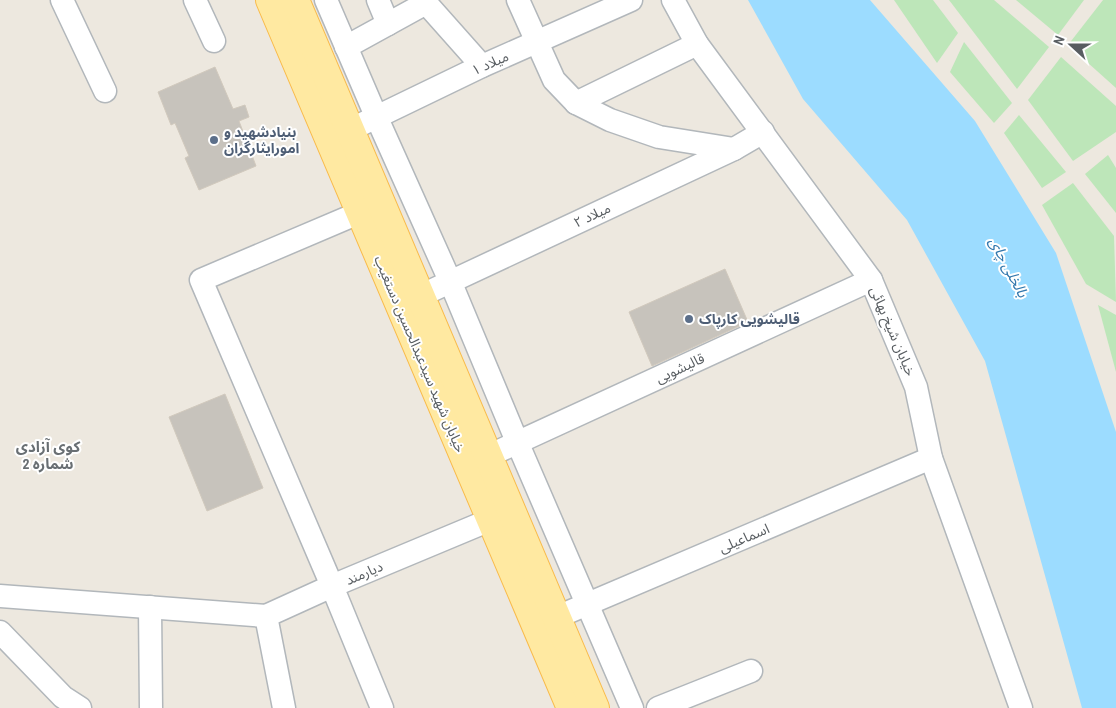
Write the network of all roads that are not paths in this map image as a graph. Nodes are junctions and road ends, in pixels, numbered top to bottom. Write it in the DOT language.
graph roads {
  1 [pos="62,0"];
  2 [pos="195,0"];
  3 [pos="270,0"];
  4 [pos="295,0"];
  5 [pos="326,0"];
  6 [pos="378,0"];
  7 [pos="518,0"];
  8 [pos="631,0"];
  9 [pos="673,0"];
  10 [pos="388,24"];
  11 [pos="214,41"];
  12 [pos="538,42"];
  13 [pos="697,44"];
  14 [pos="346,47"];
  15 [pos="482,66"];
  16 [pos="105,91"];
  17 [pos="576,103"];
  18 [pos="376,116"];
  19 [pos="350,130"];
  20 [pos="763,132"];
  21 [pos="734,149"];
  22 [pos="361,212"];
  23 [pos="871,280"];
  24 [pos="450,281"];
  25 [pos="420,296"];
  26 [pos="518,444"];
  27 [pos="488,456"];
  28 [pos="931,458"];
  29 [pos="490,520"];
  30 [pos="332,586"];
  31 [pos="0,596"];
  32 [pos="588,604"];
  33 [pos="150,608"];
  34 [pos="266,616"];
  35 [pos="557,617"];
  36 [pos="0,632"];
  37 [pos="751,671"];
  38 [pos="66,704"];
  39 [pos="151,708"];
  40 [pos="284,708"];
  41 [pos="382,708"];
  42 [pos="571,708"];
  43 [pos="595,708"];
  44 [pos="632,708"];
  45 [pos="658,708"];
  46 [pos="1021,708"];
  1 -- 16 [label="street"];
  2 -- 11 [label="street"];
  3 -- 22 [label="main road, خیابان شهید سیدعبدالحسین دستغیب"];
  4 -- 19 [label="main road, خیابان شهید سیدعبدالحسین دستغیب"];
  5 -- 14 [label="street"];
  6 -- 10 [label="street"];
  7 -- 12 [label="street"];
  8 -- 12 [label="street, میلاد ۱"];
  9 -- 13 [label="street, خیابان شیخ بهائی"];
  10 -- 14 [label="street"];
  10 -- 15 [label="street"];
  12 -- 15 [label="street, میلاد ۱"];
  12 -- 17 [label="street"];
  13 -- 17 [label="street"];
  13 -- 20 [label="street, خیابان شیخ بهائی"];
  14 -- 18 [label="street"];
  15 -- 18 [label="street, میلاد ۱"];
  17 -- 21 [label="street"];
  18 -- 19 [label="street, میلاد ۱"];
  18 -- 24 [label="street"];
  19 -- 25 [label="main road, خیابان شهید سیدعبدالحسین دستغیب"];
  20 -- 21 [label="street, میلاد ۲"];
  20 -- 23 [label="street, خیابان شیخ بهائی"];
  21 -- 24 [label="street, میلاد ۲"];
  22 -- 29 [label="main road, خیابان شهید سیدعبدالحسین دستغیب"];
  22 -- 30 [label="street"];
  23 -- 26 [label="street, قالیشویی"];
  23 -- 28 [label="street, خیابان شیخ بهائی"];
  24 -- 25 [label="street, میلاد ۲"];
  24 -- 26 [label="street"];
  25 -- 27 [label="main road, خیابان شهید سیدعبدالحسین دستغیب"];
  26 -- 27 [label="street, قالیشویی"];
  26 -- 32 [label="street"];
  27 -- 35 [label="main road, خیابان شهید سیدعبدالحسین دستغیب"];
  28 -- 32 [label="street, اسماعیلی"];
  28 -- 46 [label="street, خیابان شیخ بهائی"];
  29 -- 30 [label="street, دیارمند"];
  29 -- 42 [label="main road, خیابان شهید سیدعبدالحسین دستغیب"];
  30 -- 34 [label="street"];
  30 -- 41 [label="street, دیارمند"];
  31 -- 33 [label="street"];
  32 -- 35 [label="street, اسماعیلی"];
  32 -- 44 [label="street"];
  33 -- 34 [label="street"];
  33 -- 39 [label="street"];
  34 -- 40 [label="street"];
  35 -- 43 [label="main road, خیابان شهید سیدعبدالحسین دستغیب"];
  36 -- 38 [label="street"];
  37 -- 45 [label="street"];
}
